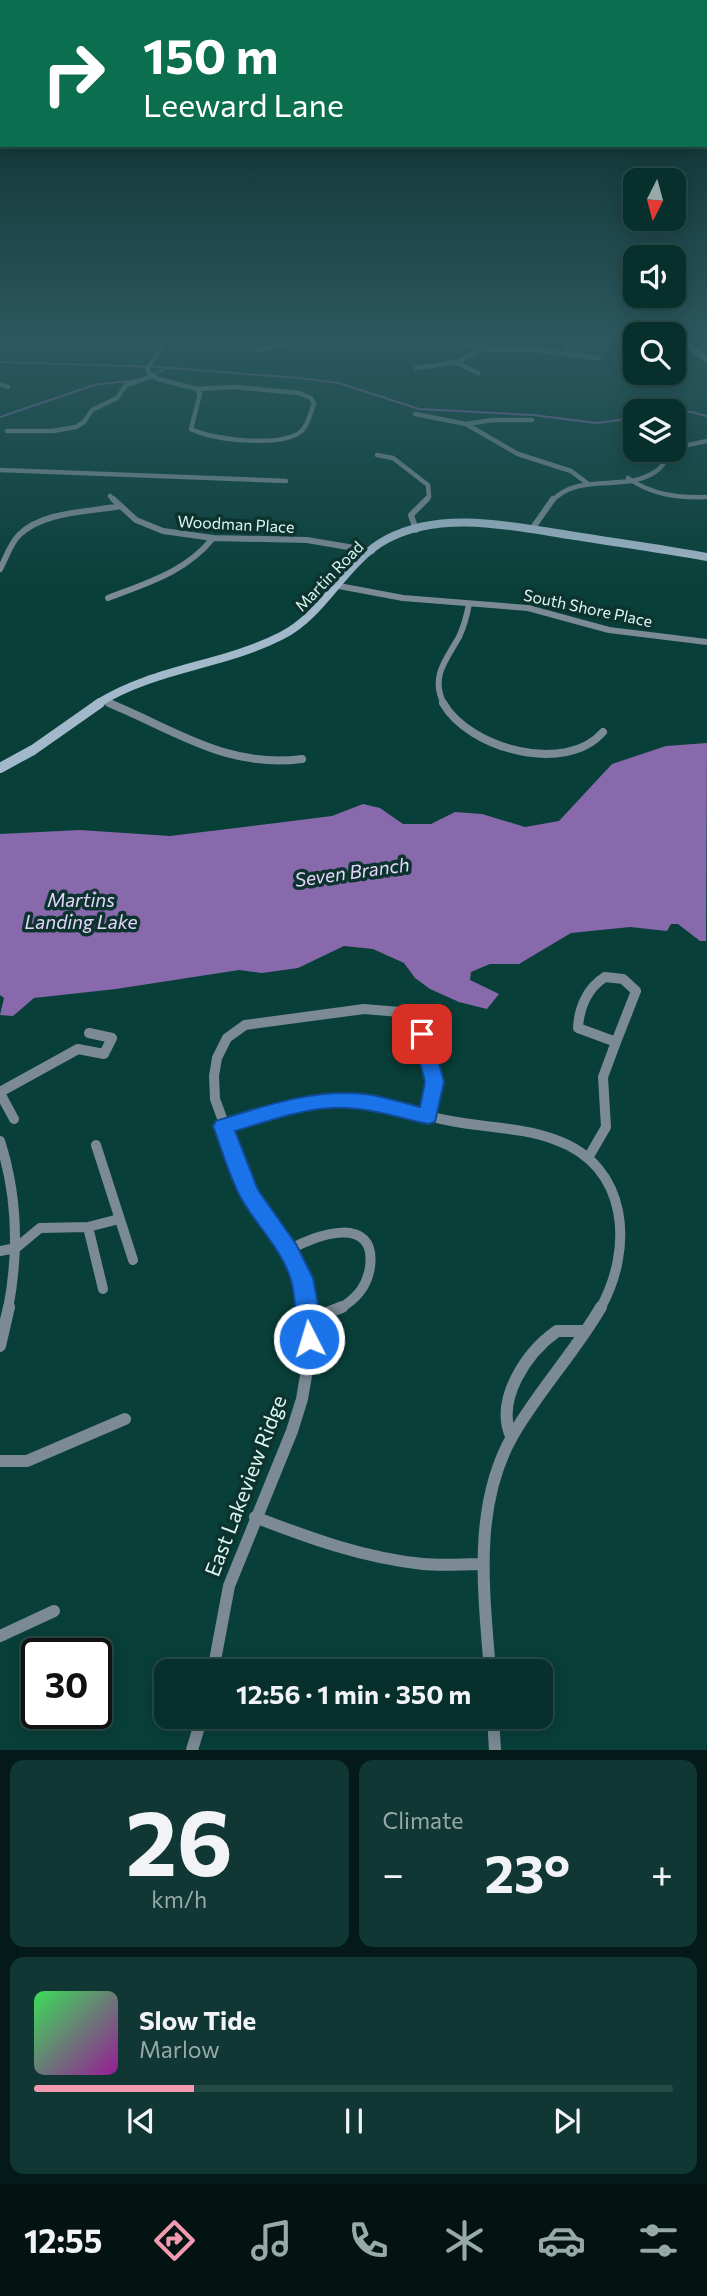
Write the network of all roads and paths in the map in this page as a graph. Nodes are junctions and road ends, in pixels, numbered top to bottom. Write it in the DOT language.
graph roads {
  1 [pos="80,425"];
  2 [pos="190,425"];
  3 [pos="306,425"];
  4 [pos="468,425"];
  5 [pos="7,431"];
  6 [pos="707,441"];
  7 [pos="686,446"];
  8 [pos="377,455"];
  9 [pos="664,462"];
  10 [pos="0,470"];
  11 [pos="628,478"];
  12 [pos="286,481"];
  13 [pos="587,484"];
  14 [pos="110,496"];
  15 [pos="707,497"];
  16 [pos="121,506"];
  17 [pos="532,529"];
  18 [pos="416,530"];
  19 [pos="213,538"];
  20 [pos="372,551"];
  21 [pos="707,557"];
  22 [pos="0,569"];
  23 [pos="339,586"];
  24 [pos="108,598"];
  25 [pos="468,604"];
  26 [pos="707,642"];
  27 [pos="103,699"];
  28 [pos="603,732"];
  29 [pos="303,759"];
  30 [pos="0,768"];
  31 [pos="89,1033"];
  32 [pos="617,1042"];
  33 [pos="0,1093"];
  34 [pos="428,1117"];
  35 [pos="14,1119"];
  36 [pos="223,1126"];
  37 [pos="0,1141"];
  38 [pos="96,1145"];
  39 [pos="587,1158"];
  40 [pos="3,1160"];
  41 [pos="119,1219"];
  42 [pos="88,1227"];
  43 [pos="16,1248"];
  44 [pos="289,1250"];
  45 [pos="0,1251"];
  46 [pos="133,1261"];
  47 [pos="103,1289"];
  48 [pos="309,1320"];
  49 [pos="584,1331"];
  50 [pos="0,1346"];
  51 [pos="125,1419"];
  52 [pos="511,1436"];
  53 [pos="0,1461"];
  54 [pos="255,1517"];
  55 [pos="483,1564"];
  56 [pos="54,1611"];
  57 [pos="0,1636"];
  58 [pos="215,1659"];
  59 [pos="489,1659"];
  60 [pos="197,1729"];
  61 [pos="198,1729"];
  62 [pos="494,1729"];
  63 [pos="187,1750"];
  64 [pos="192,1750"];
  65 [pos="495,1750"];
  1 -- 5 [label="street"];
  2 -- 3 [label="street"];
  4 -- 13 [label="street"];
  6 -- 7 [label="street"];
  8 -- 18 [label="street"];
  9 -- 11 [label="street"];
  10 -- 12 [label="street"];
  11 -- 13 [label="street"];
  11 -- 15 [label="street"];
  13 -- 17 [label="street"];
  14 -- 16 [label="street, Woodman Place"];
  16 -- 19 [label="street, Woodman Place"];
  16 -- 22 [label="street"];
  17 -- 18 [label="street, Martin Road"];
  17 -- 21 [label="street, Martin Road"];
  18 -- 20 [label="street, Martin Road"];
  19 -- 20 [label="street, Woodman Place"];
  19 -- 24 [label="street"];
  20 -- 23 [label="street, Martin Road"];
  23 -- 25 [label="street, South Shore Place"];
  23 -- 27 [label="street, Martin Road"];
  25 -- 26 [label="street, South Shore Place"];
  25 -- 28 [label="street"];
  27 -- 29 [label="street"];
  27 -- 30 [label="street, Martin Road"];
  31 -- 33 [label="street"];
  32 -- 32 [label="street"];
  32 -- 39 [label="street"];
  33 -- 35 [label="street"];
  34 -- 36 [label="street"];
  34 -- 36 [label="street, East Lakeview Ridge"];
  34 -- 39 [label="street"];
  36 -- 44 [label="street, East Lakeview Ridge"];
  37 -- 40 [label="street"];
  38 -- 41 [label="street"];
  39 -- 49 [label="street"];
  40 -- 43 [label="street"];
  41 -- 42 [label="street"];
  41 -- 46 [label="street"];
  42 -- 43 [label="street"];
  42 -- 47 [label="street"];
  43 -- 45 [label="street"];
  43 -- 50 [label="street"];
  44 -- 48 [label="street, East Lakeview Ridge"];
  44 -- 48 [label="street"];
  48 -- 54 [label="street, East Lakeview Ridge"];
  49 -- 52 [label="street"];
  49 -- 52 [label="street"];
  51 -- 53 [label="street"];
  52 -- 55 [label="street"];
  54 -- 55 [label="street"];
  54 -- 58 [label="street, East Lakeview Ridge"];
  55 -- 59 [label="street"];
  56 -- 57 [label="street"];
  60 -- 63 [label="street"];
  61 -- 64 [label="street"];
  62 -- 65 [label="street"];
}
